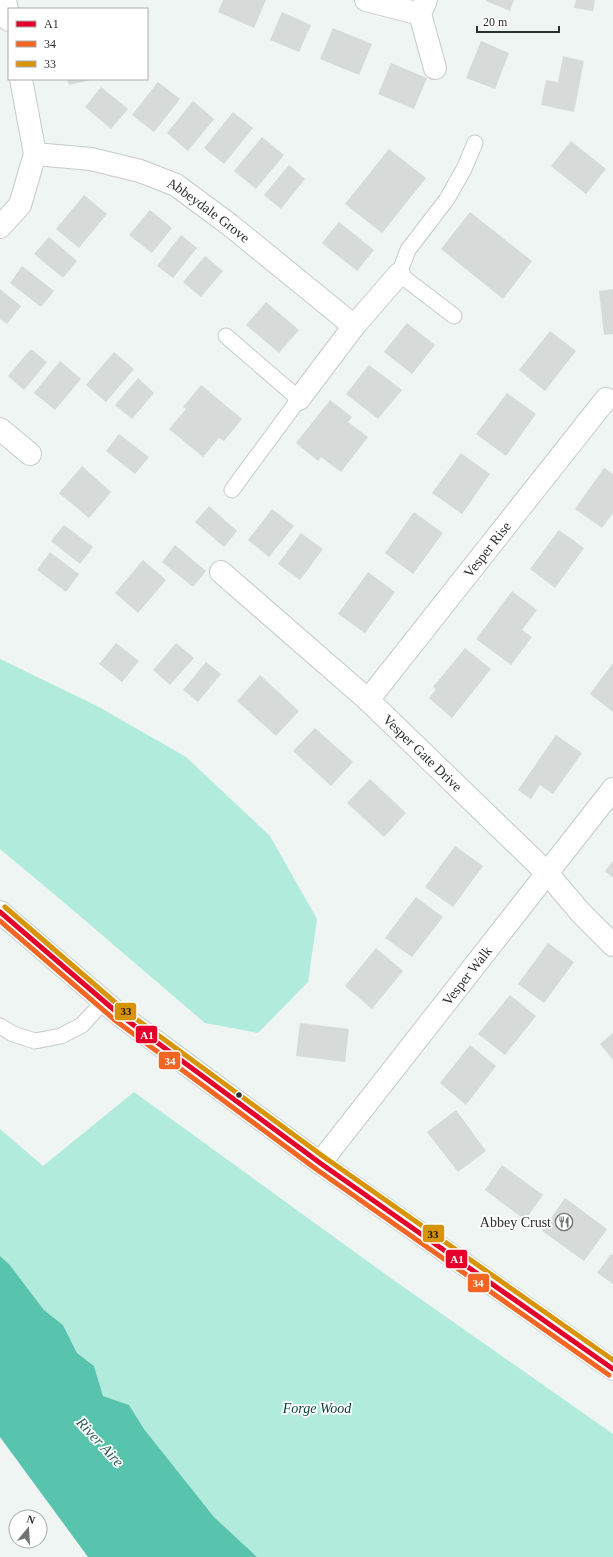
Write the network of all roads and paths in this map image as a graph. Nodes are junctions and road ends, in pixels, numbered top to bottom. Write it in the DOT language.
graph roads {
  1 [pos="5,0"];
  2 [pos="366,0"];
  3 [pos="423,7"];
  4 [pos="8,15"];
  5 [pos="435,68"];
  6 [pos="21,80"];
  7 [pos="475,143"];
  8 [pos="35,154"];
  9 [pos="0,227"];
  10 [pos="399,274"];
  11 [pos="454,316"];
  12 [pos="354,326"];
  13 [pos="226,336"];
  14 [pos="606,398"];
  15 [pos="299,399"];
  16 [pos="0,429"];
  17 [pos="30,454"];
  18 [pos="232,490"];
  19 [pos="221,572"];
  20 [pos="368,700"];
  21 [pos="613,789"];
  22 [pos="547,873"];
  23 [pos="0,912"];
  24 [pos="613,945"];
  25 [pos="104,1001"];
  26 [pos="0,1026"];
  27 [pos="320,1163"];
  28 [pos="613,1369"];
  1 -- 4 [label="street"];
  2 -- 3 [label="street"];
  3 -- 5 [label="street"];
  6 -- 8 [label="street"];
  7 -- 10 [label="lane"];
  8 -- 9 [label="street"];
  8 -- 12 [label="street, Abbeydale Grove"];
  10 -- 11 [label="lane"];
  10 -- 12 [label="street"];
  12 -- 15 [label="street"];
  13 -- 15 [label="lane"];
  14 -- 20 [label="street, Vesper Rise"];
  15 -- 18 [label="lane"];
  16 -- 17 [label="street"];
  19 -- 20 [label="street, Vesper Gate Drive"];
  20 -- 22 [label="street, Vesper Gate Drive"];
  21 -- 22 [label="street, Vesper Walk"];
  22 -- 24 [label="street, Vesper Gate Drive"];
  22 -- 27 [label="street, Vesper Walk"];
  23 -- 25 [label="street"];
  25 -- 26 [label="lane"];
  25 -- 27 [label="street"];
  27 -- 28 [label="street"];
}
